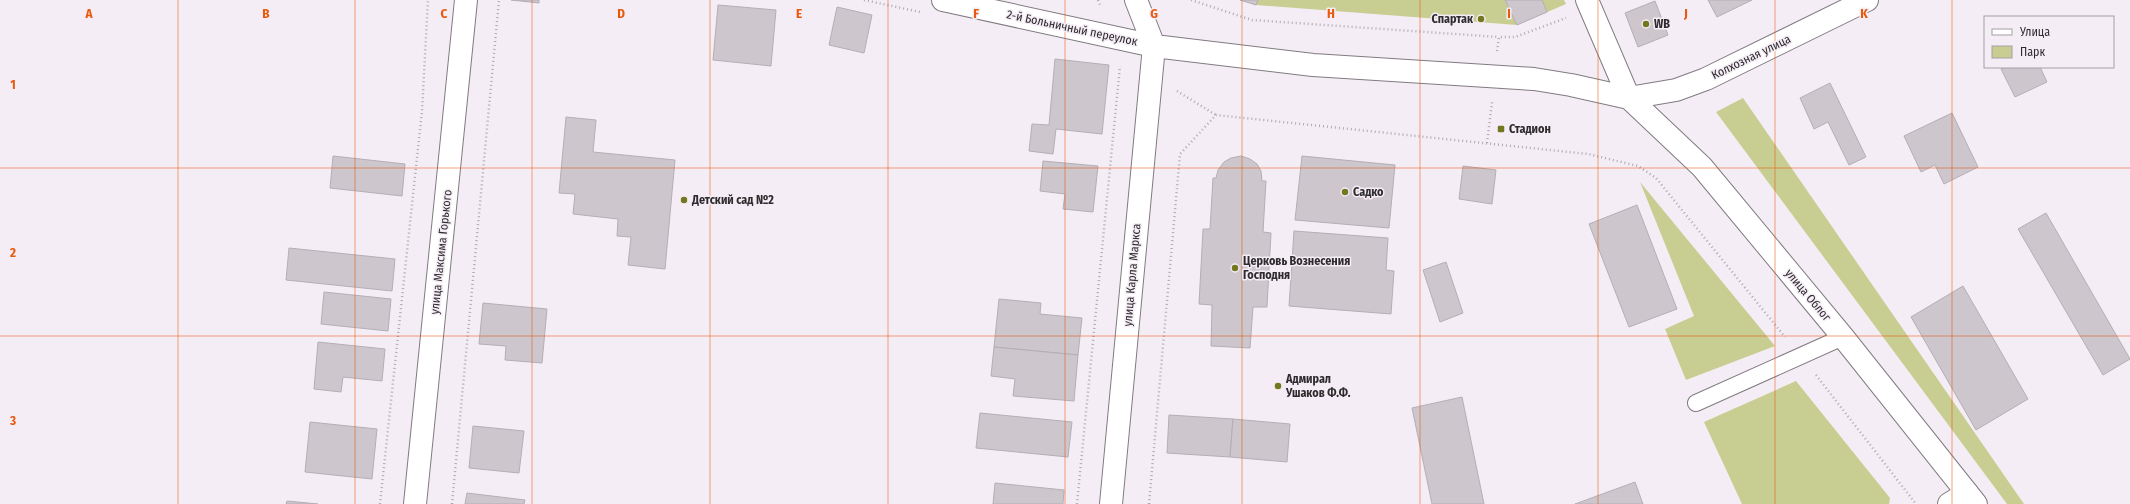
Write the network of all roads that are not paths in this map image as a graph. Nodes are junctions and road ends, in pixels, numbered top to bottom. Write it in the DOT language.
graph roads {
  1 [pos="466,0"];
  2 [pos="943,0"];
  3 [pos="1136,0"];
  4 [pos="1587,0"];
  5 [pos="1867,0"];
  6 [pos="1154,46"];
  7 [pos="1629,98"];
  8 [pos="1843,336"];
  9 [pos="1696,403"];
  10 [pos="1964,500"];
  11 [pos="416,504"];
  12 [pos="1111,504"];
  1 -- 11 [label="main road, улица Максима Горького"];
  2 -- 6 [label="main road, 2-й Больничный переулок"];
  3 -- 6 [label="main road"];
  4 -- 7 [label="main road"];
  5 -- 7 [label="main road, Колхозная улица"];
  6 -- 7 [label="main road, 2-й Больничный переулок"];
  6 -- 12 [label="main road, улица Карла Маркса"];
  7 -- 8 [label="main road, улица Облог"];
  8 -- 9 [label="lane"];
  8 -- 10 [label="main road, улица Облог"];
}
